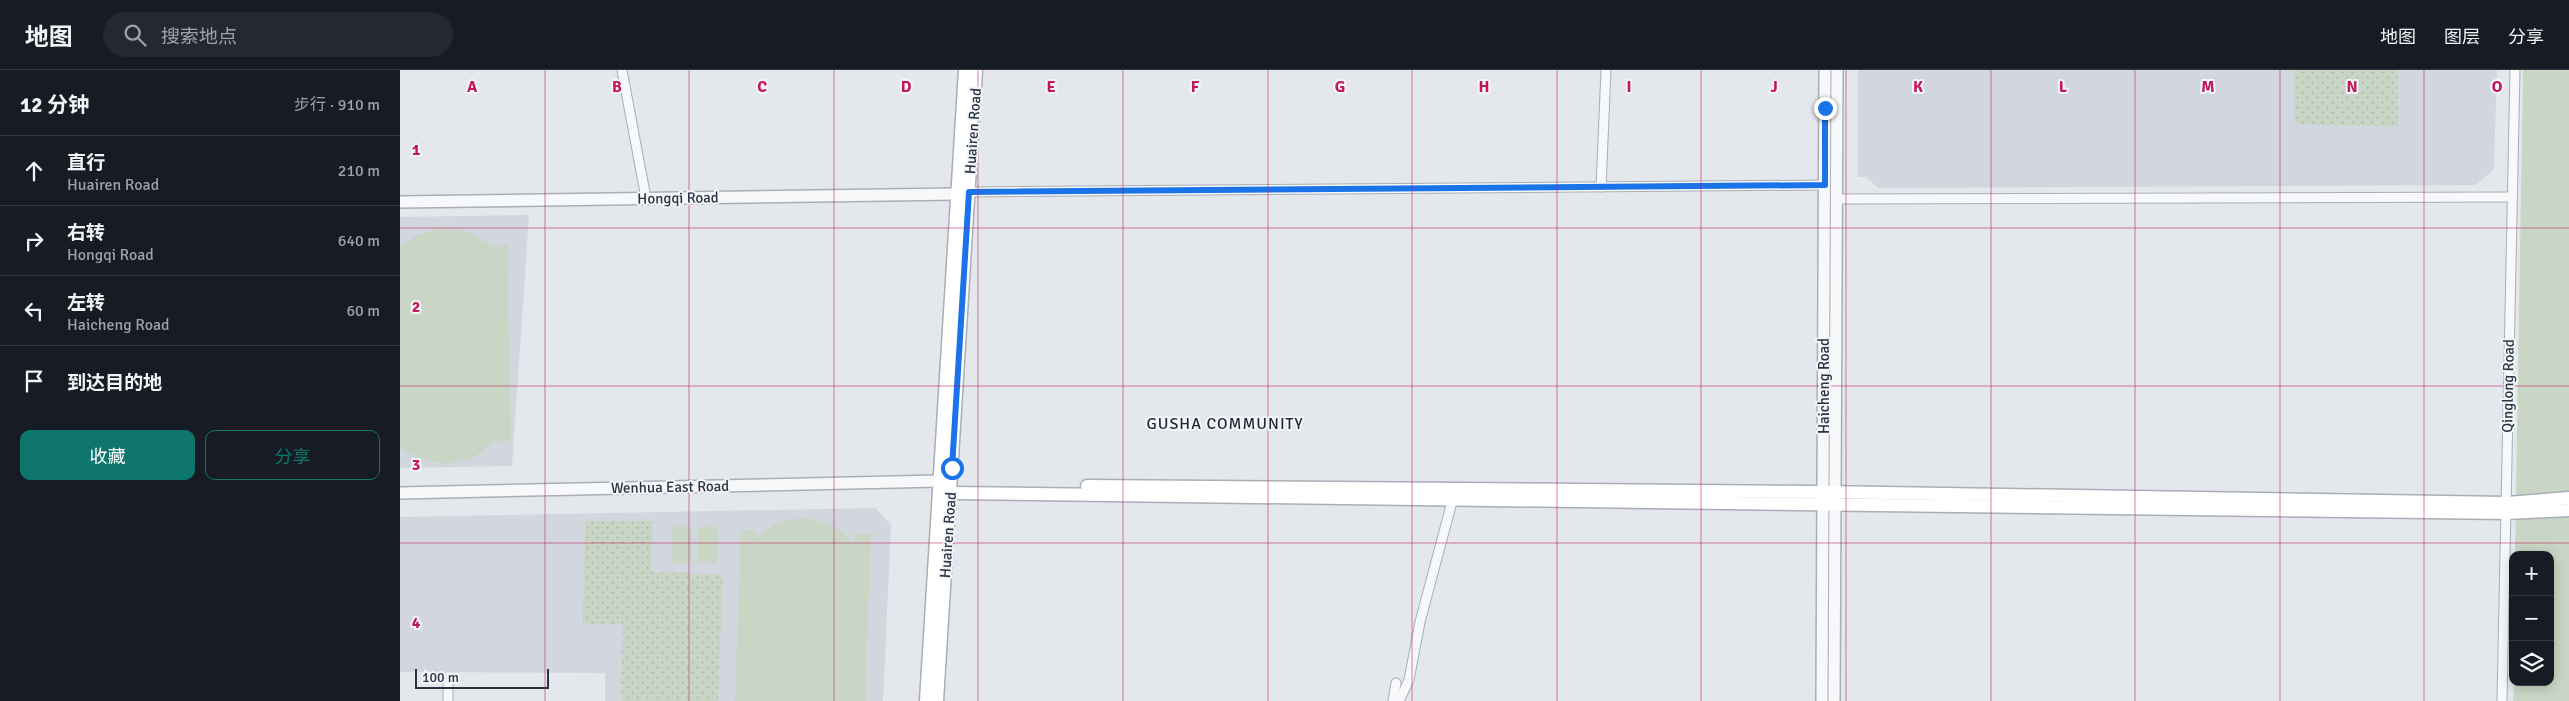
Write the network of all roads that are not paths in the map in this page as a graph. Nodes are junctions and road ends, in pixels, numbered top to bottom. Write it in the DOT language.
graph roads {
  1 [pos="622,70"];
  2 [pos="965,70"];
  3 [pos="976,70"];
  4 [pos="1606,70"];
  5 [pos="1825,70"];
  6 [pos="1837,70"];
  7 [pos="2515,70"];
  8 [pos="1825,185"];
  9 [pos="1601,187"];
  10 [pos="963,193"];
  11 [pos="2511,197"];
  12 [pos="646,198"];
  13 [pos="1836,199"];
  14 [pos="400,202"];
  15 [pos="947,487"];
  16 [pos="400,492"];
  17 [pos="1453,498"];
  18 [pos="1829,498"];
  19 [pos="2569,498"];
  20 [pos="2507,508"];
  21 [pos="2569,510"];
  22 [pos="448,683"];
  23 [pos="1396,683"];
  24 [pos="448,701"];
  25 [pos="926,701"];
  26 [pos="937,701"];
  27 [pos="1393,701"];
  28 [pos="1399,701"];
  29 [pos="1822,701"];
  30 [pos="1834,701"];
  31 [pos="2502,701"];
  1 -- 12 [label="street"];
  2 -- 10 [label="main road, Huairen Road"];
  3 -- 10 [label="main road, Huairen Road"];
  4 -- 9 [label="street"];
  5 -- 8 [label="street, Haicheng Road"];
  6 -- 13 [label="street, Haicheng Road"];
  7 -- 11 [label="street, Qinglong Road"];
  8 -- 9 [label="street, Hongqi Road"];
  8 -- 18 [label="street, Haicheng Road"];
  9 -- 10 [label="street, Hongqi Road"];
  10 -- 12 [label="street, Hongqi Road"];
  10 -- 15 [label="main road, Huairen Road"];
  11 -- 13 [label="street"];
  11 -- 20 [label="street, Qinglong Road"];
  12 -- 14 [label="street, Hongqi Road"];
  13 -- 18 [label="street, Haicheng Road"];
  15 -- 16 [label="street, Wenhua East Road"];
  15 -- 17 [label="main road"];
  15 -- 18 [label="main road"];
  15 -- 25 [label="main road, Huairen Road"];
  15 -- 26 [label="main road, Huairen Road"];
  17 -- 18 [label="main road"];
  17 -- 28 [label="street"];
  18 -- 20 [label="main road"];
  18 -- 29 [label="street, Haicheng Road"];
  18 -- 30 [label="street, Haicheng Road"];
  19 -- 20 [label="main road"];
  20 -- 21 [label="main road"];
  20 -- 31 [label="street, Qinglong Road"];
  22 -- 24 [label="street"];
  23 -- 27 [label="street"];
}
